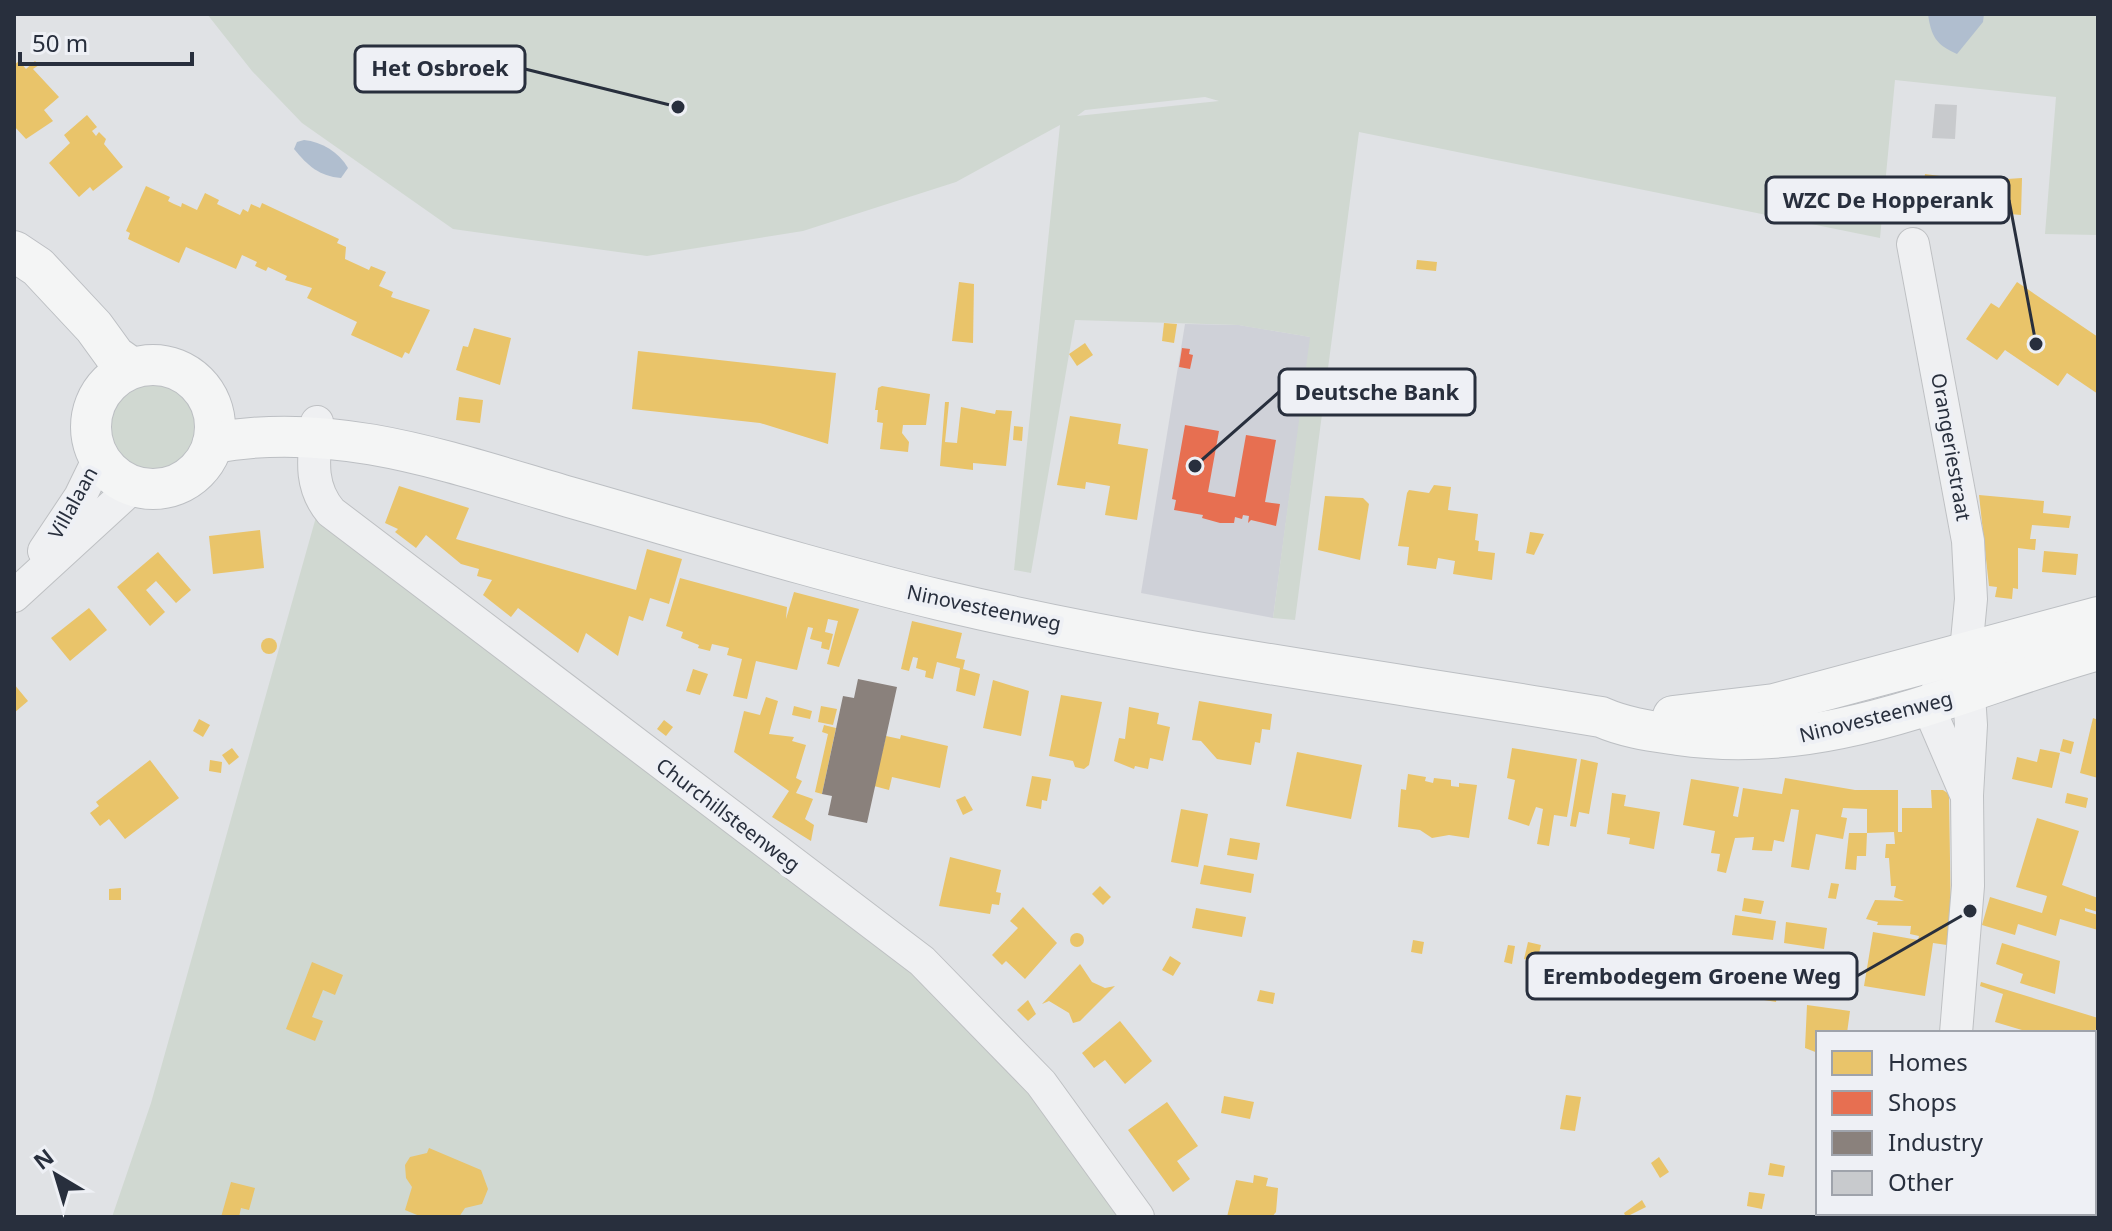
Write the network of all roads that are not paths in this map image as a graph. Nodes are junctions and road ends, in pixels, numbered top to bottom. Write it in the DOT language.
graph roads {
  1 [pos="1913,244"];
  2 [pos="18,255"];
  3 [pos="117,379"];
  4 [pos="213,426"];
  5 [pos="316,430"];
  6 [pos="99,458"];
  7 [pos="134,486"];
  8 [pos="53,553"];
  9 [pos="14,580"];
  10 [pos="14,596"];
  11 [pos="2098,617"];
  12 [pos="2098,650"];
  13 [pos="1966,651"];
  14 [pos="1967,693"];
  15 [pos="1928,706"];
  16 [pos="1601,717"];
  17 [pos="1967,795"];
  18 [pos="1956,1031"];
  19 [pos="1138,1217"];
  1 -- 13 [label="street, Orangeriestraat"];
  2 -- 3 [label="main road"];
  3 -- 4 [label="main road"];
  3 -- 6 [label="main road"];
  4 -- 5 [label="main road, Ninovesteenweg"];
  4 -- 7 [label="main road"];
  5 -- 16 [label="main road, Ninovesteenweg"];
  5 -- 19 [label="street, Churchillsteenweg"];
  6 -- 7 [label="main road"];
  6 -- 8 [label="street, Villalaan"];
  7 -- 8 [label="street, Villalaan"];
  8 -- 9 [label="street, Villalaan"];
  8 -- 10 [label="street, Villalaan"];
  11 -- 13 [label="main road, Ninovesteenweg"];
  12 -- 14 [label="main road, Ninovesteenweg"];
  13 -- 14 [label="street, Orangeriestraat"];
  13 -- 15 [label="street"];
  13 -- 16 [label="main road, Ninovesteenweg"];
  14 -- 15 [label="main road, Ninovesteenweg"];
  14 -- 17 [label="street, Orangeriestraat"];
  15 -- 16 [label="main road, Ninovesteenweg"];
  15 -- 17 [label="street"];
  17 -- 18 [label="street, Orangeriestraat"];
}
